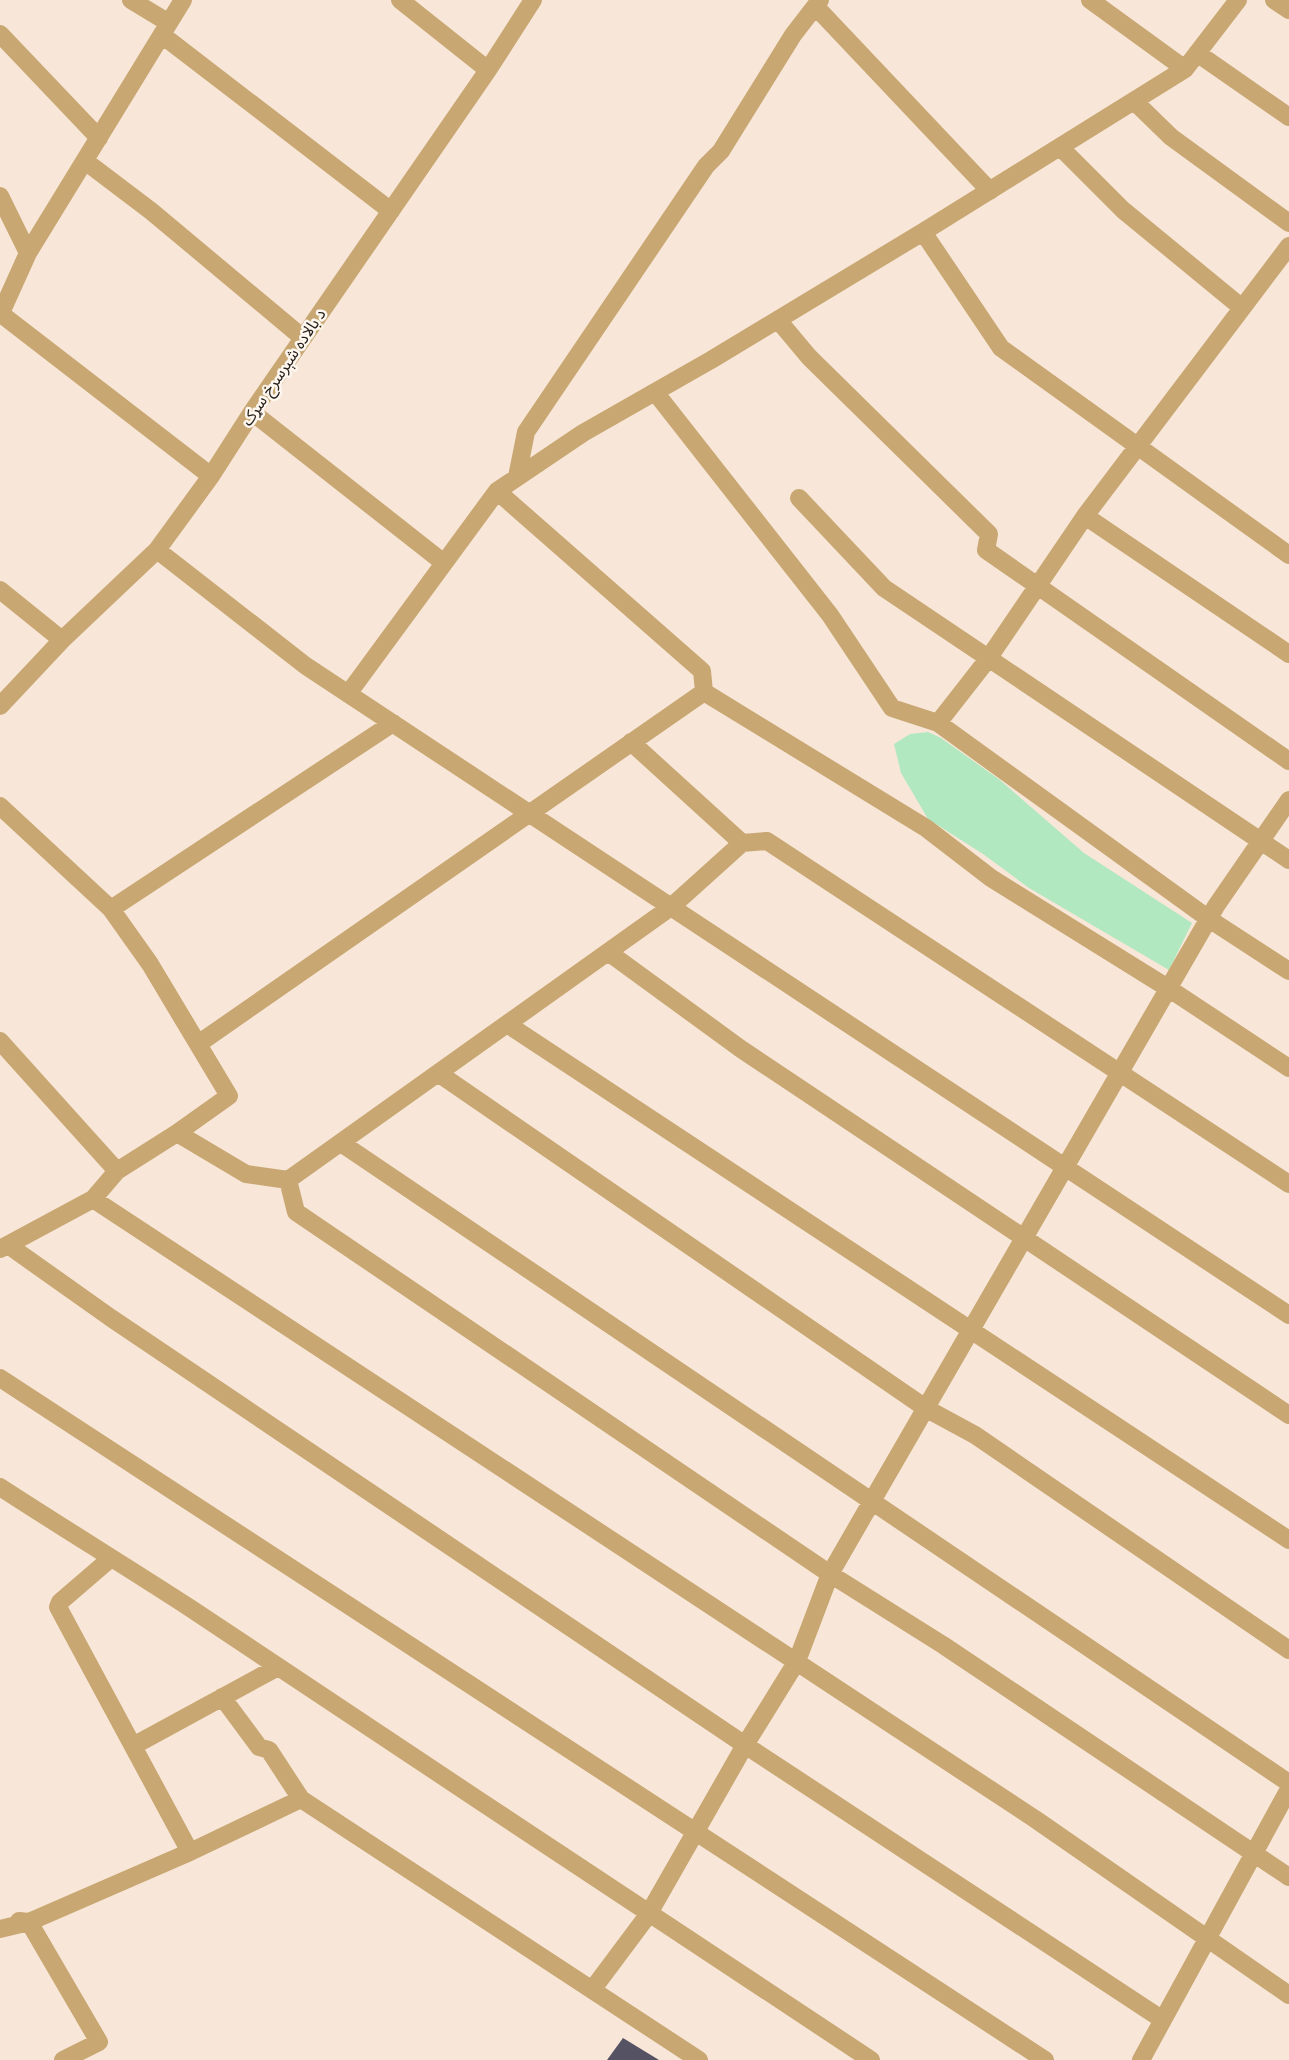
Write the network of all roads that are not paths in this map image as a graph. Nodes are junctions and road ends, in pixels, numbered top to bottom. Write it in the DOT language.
graph roads {
  1 [pos="131,0"];
  2 [pos="183,0"];
  3 [pos="400,0"];
  4 [pos="533,0"];
  5 [pos="1090,0"];
  6 [pos="1238,0"];
  7 [pos="1274,0"];
  8 [pos="818,4"];
  9 [pos="1289,10"];
  10 [pos="166,29"];
  11 [pos="0,34"];
  12 [pos="1197,53"];
  13 [pos="1185,69"];
  14 [pos="488,70"];
  15 [pos="1134,101"];
  16 [pos="1289,117"];
  17 [pos="98,138"];
  18 [pos="1060,147"];
  19 [pos="85,161"];
  20 [pos="990,191"];
  21 [pos="0,196"];
  22 [pos="391,211"];
  23 [pos="1289,223"];
  24 [pos="924,232"];
  25 [pos="1289,246"];
  26 [pos="28,253"];
  27 [pos="1241,307"];
  28 [pos="0,314"];
  29 [pos="778,320"];
  30 [pos="303,338"];
  31 [pos="655,392"];
  32 [pos="252,412"];
  33 [pos="1138,445"];
  34 [pos="211,476"];
  35 [pos="518,477"];
  36 [pos="497,491"];
  37 [pos="799,498"];
  38 [pos="1085,516"];
  39 [pos="157,550"];
  40 [pos="1289,555"];
  41 [pos="444,563"];
  42 [pos="1036,587"];
  43 [pos="0,590"];
  44 [pos="62,640"];
  45 [pos="1289,654"];
  46 [pos="988,658"];
  47 [pos="704,692"];
  48 [pos="348,694"];
  49 [pos="0,706"];
  50 [pos="393,723"];
  51 [pos="938,723"];
  52 [pos="631,742"];
  53 [pos="1289,761"];
  54 [pos="1289,800"];
  55 [pos="0,806"];
  56 [pos="529,813"];
  57 [pos="1261,842"];
  58 [pos="742,843"];
  59 [pos="1289,860"];
  60 [pos="671,907"];
  61 [pos="110,908"];
  62 [pos="1209,919"];
  63 [pos="608,952"];
  64 [pos="1289,971"];
  65 [pos="1168,989"];
  66 [pos="507,1024"];
  67 [pos="0,1041"];
  68 [pos="198,1044"];
  69 [pos="1289,1068"];
  70 [pos="438,1073"];
  71 [pos="1119,1074"];
  72 [pos="176,1133"];
  73 [pos="341,1143"];
  74 [pos="1065,1167"];
  75 [pos="117,1172"];
  76 [pos="288,1180"];
  77 [pos="1289,1184"];
  78 [pos="92,1199"];
  79 [pos="1024,1239"];
  80 [pos="4,1247"];
  81 [pos="1289,1315"];
  82 [pos="971,1330"];
  83 [pos="0,1378"];
  84 [pos="927,1409"];
  85 [pos="1289,1415"];
  86 [pos="0,1487"];
  87 [pos="872,1501"];
  88 [pos="1289,1540"];
  89 [pos="110,1559"];
  90 [pos="830,1574"];
  91 [pos="1289,1650"];
  92 [pos="797,1661"];
  93 [pos="278,1667"];
  94 [pos="222,1697"];
  95 [pos="745,1745"];
  96 [pos="133,1746"];
  97 [pos="1289,1783"];
  98 [pos="1289,1789"];
  99 [pos="301,1799"];
  100 [pos="696,1832"];
  101 [pos="190,1852"];
  102 [pos="1253,1854"];
  103 [pos="1289,1877"];
  104 [pos="648,1915"];
  105 [pos="0,1917"];
  106 [pos="28,1922"];
  107 [pos="0,1929"];
  108 [pos="1206,1939"];
  109 [pos="592,1990"];
  110 [pos="1289,1995"];
  111 [pos="1162,2020"];
  112 [pos="63,2060"];
  113 [pos="699,2060"];
  114 [pos="871,2060"];
  115 [pos="1045,2060"];
  116 [pos="1141,2060"];
  1 -- 10 [label="street"];
  2 -- 10 [label="street"];
  3 -- 14 [label="street"];
  4 -- 14 [label="street, د بالاده شېرسرخ سړک"];
  5 -- 13 [label="street"];
  6 -- 12 [label="street"];
  7 -- 9 [label="street"];
  8 -- 20 [label="street"];
  8 -- 35 [label="street"];
  10 -- 17 [label="street"];
  10 -- 22 [label="street"];
  11 -- 17 [label="street"];
  12 -- 13 [label="street"];
  12 -- 16 [label="street"];
  13 -- 15 [label="street"];
  14 -- 22 [label="street, د بالاده شېرسرخ سړک"];
  15 -- 18 [label="street"];
  15 -- 23 [label="street"];
  17 -- 19 [label="street"];
  18 -- 20 [label="street"];
  18 -- 27 [label="street"];
  19 -- 26 [label="street"];
  19 -- 30 [label="street"];
  20 -- 24 [label="street"];
  21 -- 26 [label="street"];
  22 -- 30 [label="street, د بالاده شېرسرخ سړک"];
  24 -- 29 [label="street"];
  24 -- 33 [label="street"];
  25 -- 27 [label="street"];
  26 -- 28 [label="street"];
  27 -- 33 [label="street"];
  28 -- 34 [label="street"];
  29 -- 31 [label="street"];
  29 -- 42 [label="street"];
  30 -- 32 [label="street, د بالاده شېرسرخ سړک"];
  31 -- 35 [label="street"];
  31 -- 51 [label="street"];
  32 -- 34 [label="street, د بالاده شېرسرخ سړک"];
  32 -- 41 [label="street"];
  33 -- 38 [label="street"];
  33 -- 40 [label="street"];
  34 -- 39 [label="street, د بالاده شېرسرخ سړک"];
  35 -- 36 [label="street"];
  36 -- 41 [label="street"];
  36 -- 47 [label="street"];
  37 -- 46 [label="street"];
  38 -- 42 [label="street"];
  38 -- 45 [label="street"];
  39 -- 44 [label="street, د بالاده شېرسرخ سړک"];
  39 -- 48 [label="street"];
  41 -- 48 [label="street"];
  42 -- 46 [label="street"];
  42 -- 53 [label="street"];
  43 -- 44 [label="street"];
  44 -- 49 [label="street, د بالاده شېرسرخ سړک"];
  46 -- 51 [label="street"];
  46 -- 57 [label="street"];
  47 -- 52 [label="street"];
  47 -- 65 [label="street"];
  48 -- 50 [label="street"];
  50 -- 56 [label="street"];
  50 -- 61 [label="street"];
  51 -- 62 [label="street"];
  52 -- 56 [label="street"];
  52 -- 58 [label="street"];
  54 -- 57 [label="street"];
  55 -- 61 [label="street"];
  56 -- 60 [label="street"];
  56 -- 68 [label="street"];
  57 -- 59 [label="street"];
  57 -- 62 [label="street"];
  58 -- 60 [label="street"];
  58 -- 71 [label="street"];
  60 -- 63 [label="street"];
  60 -- 74 [label="street"];
  61 -- 68 [label="street"];
  62 -- 64 [label="street"];
  62 -- 65 [label="street"];
  63 -- 66 [label="street"];
  63 -- 79 [label="street"];
  65 -- 69 [label="street"];
  65 -- 71 [label="street"];
  66 -- 70 [label="street"];
  66 -- 82 [label="street"];
  67 -- 75 [label="street"];
  68 -- 72 [label="street"];
  70 -- 73 [label="street"];
  70 -- 84 [label="street"];
  71 -- 74 [label="street"];
  71 -- 77 [label="street"];
  72 -- 75 [label="street"];
  72 -- 76 [label="street"];
  73 -- 76 [label="street"];
  73 -- 87 [label="street"];
  74 -- 79 [label="street"];
  74 -- 81 [label="street"];
  75 -- 78 [label="street"];
  76 -- 90 [label="street"];
  78 -- 80 [label="street"];
  78 -- 92 [label="street"];
  79 -- 82 [label="street"];
  79 -- 85 [label="street"];
  80 -- 95 [label="street"];
  82 -- 84 [label="street"];
  82 -- 88 [label="street"];
  83 -- 100 [label="street"];
  84 -- 87 [label="street"];
  84 -- 91 [label="street"];
  86 -- 89 [label="street"];
  87 -- 90 [label="street"];
  87 -- 97 [label="street"];
  89 -- 93 [label="street"];
  89 -- 96 [label="street"];
  90 -- 92 [label="street"];
  90 -- 102 [label="street"];
  92 -- 95 [label="street"];
  92 -- 108 [label="street"];
  93 -- 94 [label="street"];
  93 -- 104 [label="street"];
  94 -- 96 [label="street"];
  94 -- 99 [label="street"];
  95 -- 100 [label="street"];
  95 -- 111 [label="street"];
  96 -- 101 [label="street"];
  98 -- 102 [label="street"];
  99 -- 101 [label="street"];
  99 -- 109 [label="street"];
  100 -- 104 [label="street"];
  100 -- 115 [label="street"];
  101 -- 106 [label="street"];
  102 -- 103 [label="street"];
  102 -- 108 [label="street"];
  104 -- 109 [label="street"];
  104 -- 114 [label="street"];
  105 -- 106 [label="street"];
  106 -- 107 [label="street"];
  106 -- 112 [label="street"];
  108 -- 110 [label="street"];
  108 -- 111 [label="street"];
  109 -- 113 [label="street"];
  111 -- 116 [label="street"];
}
